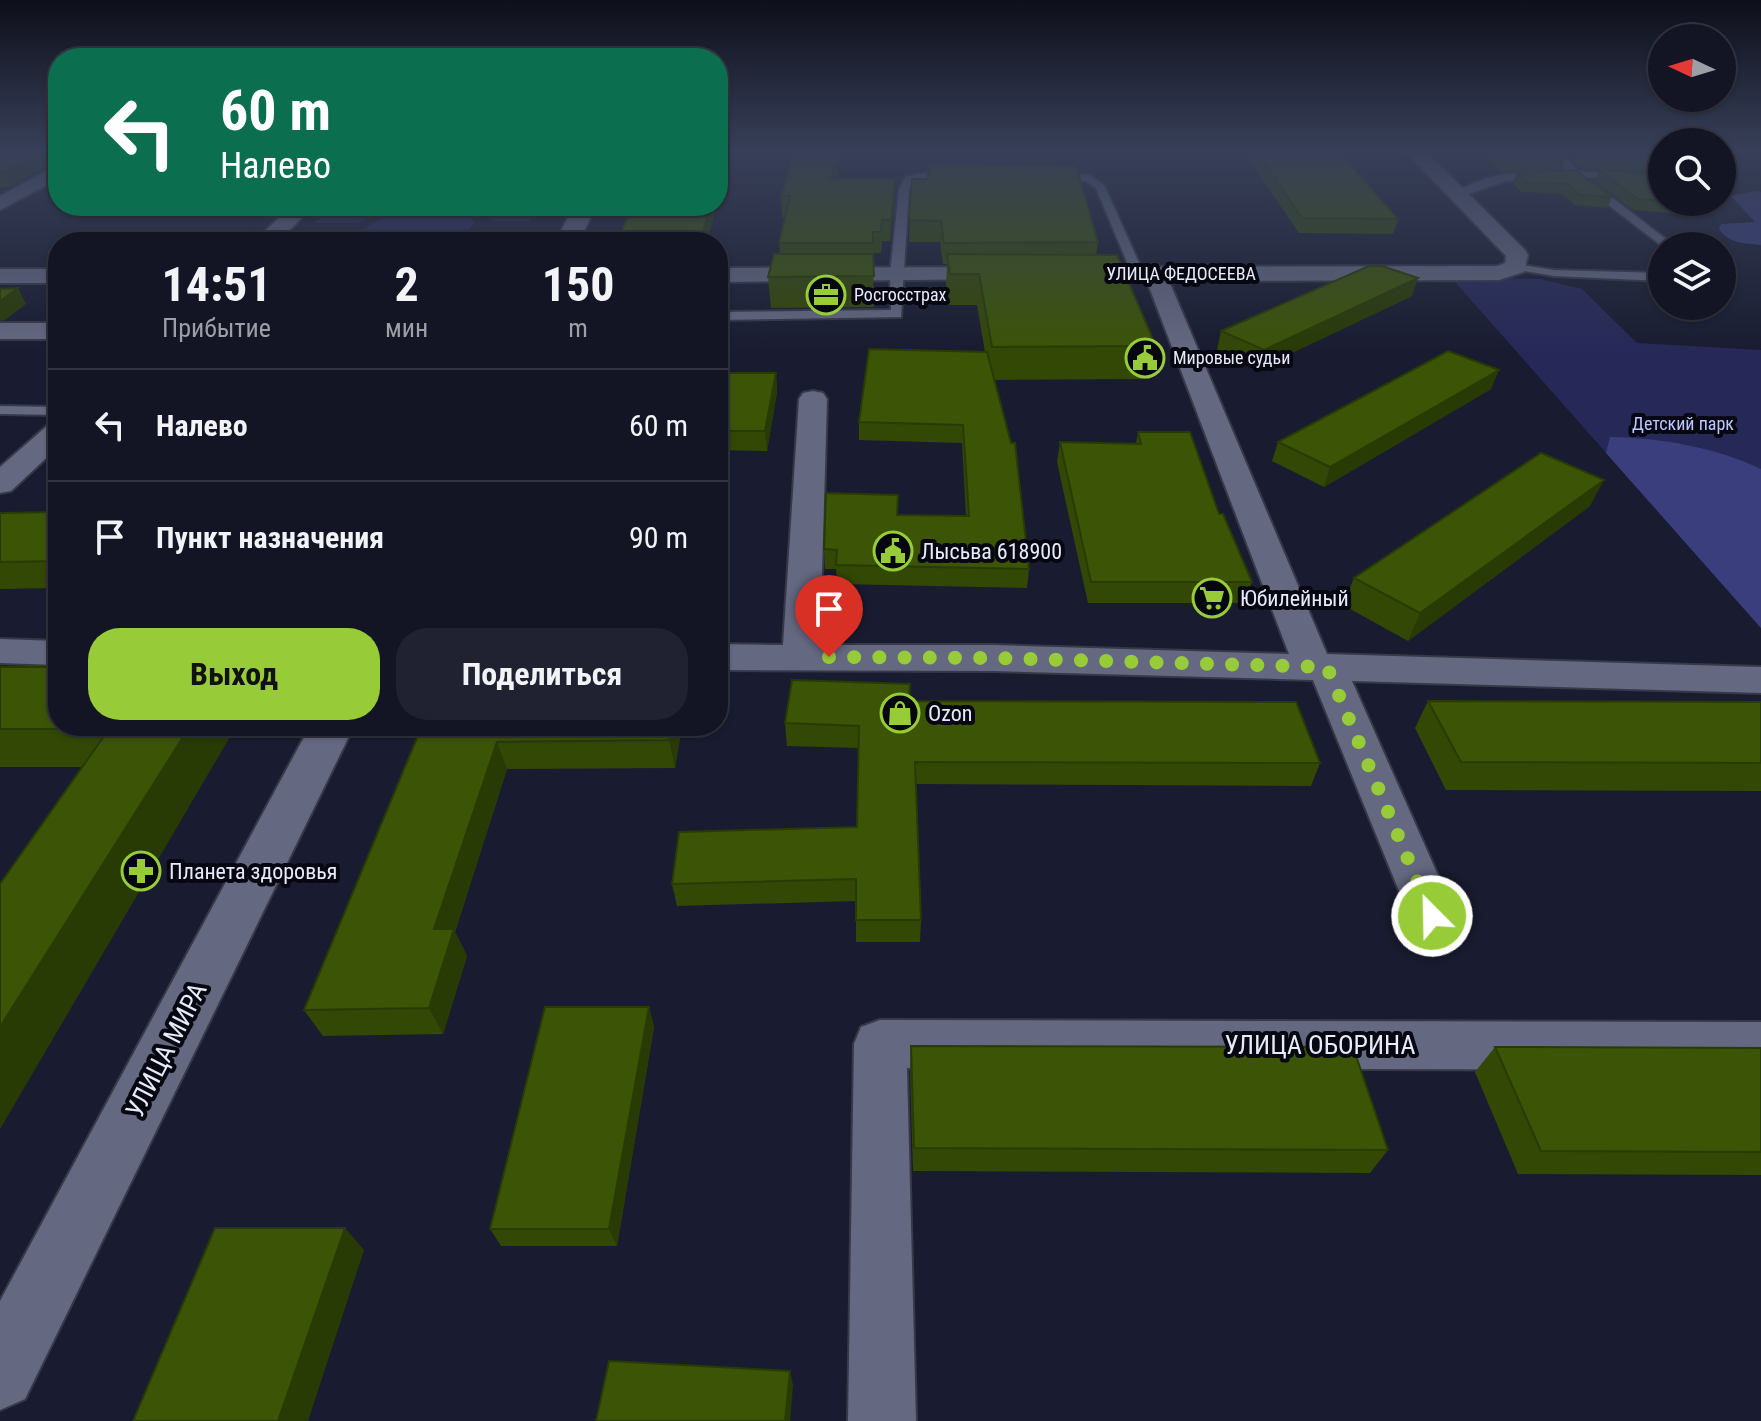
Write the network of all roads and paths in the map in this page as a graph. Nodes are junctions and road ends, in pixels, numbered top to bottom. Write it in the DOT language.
graph roads {
  1 [pos="901,219"];
  2 [pos="1117,219"];
  3 [pos="1483,219"];
  4 [pos="1634,219"];
  5 [pos="1651,232"];
  6 [pos="1508,270"];
  7 [pos="896,274"];
  8 [pos="1032,274"];
  9 [pos="1108,274"];
  10 [pos="1145,274"];
  11 [pos="728,275"];
  12 [pos="0,276"];
  13 [pos="48,276"];
  14 [pos="1648,276"];
  15 [pos="728,316"];
  16 [pos="0,331"];
  17 [pos="48,331"];
  18 [pos="813,399"];
  19 [pos="0,410"];
  20 [pos="48,411"];
  21 [pos="48,440"];
  22 [pos="0,484"];
  23 [pos="0,651"];
  24 [pos="48,653"];
  25 [pos="728,657"];
  26 [pos="801,657"];
  27 [pos="1320,667"];
  28 [pos="1761,680"];
  29 [pos="327,736"];
  30 [pos="1432,916"];
  31 [pos="1761,1046"];
  32 [pos="0,1374"];
  33 [pos="882,1421"];
  1 -- 7 [label="lane"];
  2 -- 10 [label="lane"];
  3 -- 6 [label="street"];
  4 -- 5 [label="lane"];
  6 -- 10 [label="street, УЛИЦА ФЕДОСЕЕВА"];
  6 -- 14 [label="lane"];
  7 -- 8 [label="street"];
  7 -- 11 [label="street"];
  7 -- 15 [label="lane"];
  9 -- 10 [label="street, УЛИЦА ФЕДОСЕЕВА"];
  10 -- 27 [label="street"];
  12 -- 13 [label="street"];
  16 -- 17 [label="street"];
  18 -- 26 [label="street"];
  19 -- 20 [label="lane"];
  21 -- 22 [label="street"];
  23 -- 24 [label="street"];
  25 -- 26 [label="street"];
  26 -- 27 [label="street"];
  27 -- 28 [label="street"];
  27 -- 30 [label="street"];
  29 -- 32 [label="street, УЛИЦА МИРА"];
  31 -- 33 [label="street, УЛИЦА ОБОРИНА"];
}
